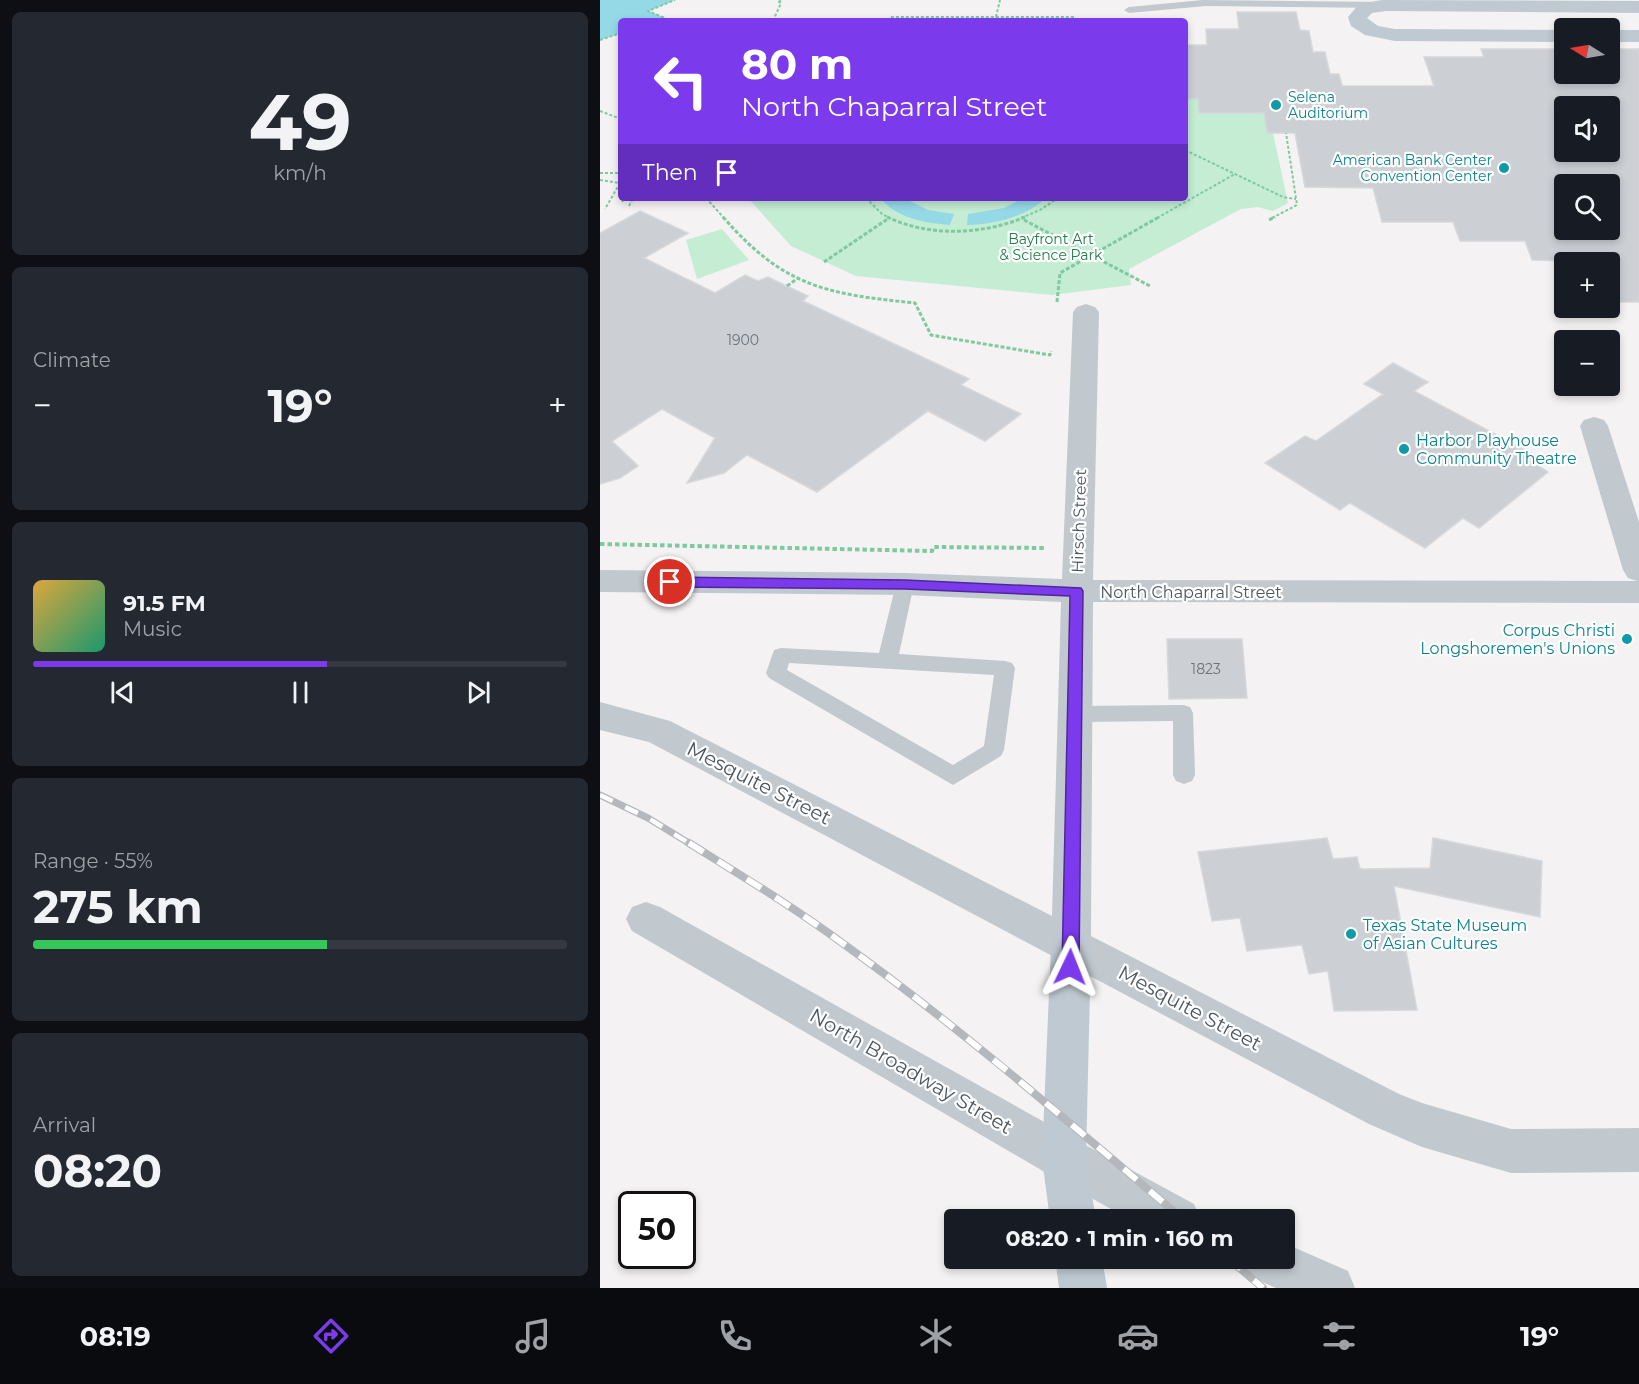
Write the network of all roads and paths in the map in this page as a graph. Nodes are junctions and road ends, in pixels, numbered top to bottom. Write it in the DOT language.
graph roads {
  1 [pos="675,0"];
  2 [pos="1000,0"];
  3 [pos="780,1"];
  4 [pos="1426,2"];
  5 [pos="1386,5"];
  6 [pos="1639,7"];
  7 [pos="1129,10"];
  8 [pos="996,17"];
  9 [pos="1001,17"];
  10 [pos="1076,17"];
  11 [pos="665,18"];
  12 [pos="774,18"];
  13 [pos="890,18"];
  14 [pos="938,18"];
  15 [pos="990,18"];
  16 [pos="618,34"];
  17 [pos="1554,36"];
  18 [pos="1620,36"];
  19 [pos="1639,36"];
  20 [pos="600,40"];
  21 [pos="601,112"];
  22 [pos="618,118"];
  23 [pos="1286,133"];
  24 [pos="1188,151"];
  25 [pos="600,173"];
  26 [pos="618,173"];
  27 [pos="1235,174"];
  28 [pos="600,180"];
  29 [pos="618,183"];
  30 [pos="618,186"];
  31 [pos="1296,199"];
  32 [pos="632,201"];
  33 [pos="709,201"];
  34 [pos="869,201"];
  35 [pos="1055,201"];
  36 [pos="1188,201"];
  37 [pos="1188,201"];
  38 [pos="629,206"];
  39 [pos="605,209"];
  40 [pos="889,218"];
  41 [pos="1024,220"];
  42 [pos="1269,220"];
  43 [pos="1093,255"];
  44 [pos="824,262"];
  45 [pos="798,278"];
  46 [pos="787,286"];
  47 [pos="1150,286"];
  48 [pos="1071,311"];
  49 [pos="1052,343"];
  50 [pos="1050,355"];
  51 [pos="1057,356"];
  52 [pos="1594,426"];
  53 [pos="1045,538"];
  54 [pos="600,544"];
  55 [pos="1639,570"];
  56 [pos="600,581"];
  57 [pos="905,584"];
  58 [pos="1077,591"];
  59 [pos="1639,592"];
  60 [pos="887,662"];
  61 [pos="1076,714"];
  62 [pos="600,716"];
  63 [pos="1184,775"];
  64 [pos="646,919"];
  65 [pos="1071,946"];
  66 [pos="1639,1150"];
  67 [pos="1064,1158"];
  68 [pos="1071,1209"];
  69 [pos="1158,1209"];
  70 [pos="1080,1269"];
  71 [pos="1288,1269"];
  72 [pos="1083,1288"];
  73 [pos="1330,1288"];
  1 -- 11 [label="path"];
  2 -- 8 [label="path"];
  3 -- 12 [label="path"];
  4 -- 5 [label="street"];
  4 -- 6 [label="street"];
  5 -- 7 [label="lane"];
  5 -- 17 [label="street"];
  8 -- 9 [label="path"];
  8 -- 15 [label="path"];
  9 -- 10 [label="path"];
  13 -- 14 [label="path"];
  16 -- 20 [label="path"];
  18 -- 19 [label="street"];
  21 -- 22 [label="path"];
  23 -- 31 [label="path"];
  24 -- 27 [label="path"];
  25 -- 26 [label="path"];
  27 -- 31 [label="path"];
  27 -- 37 [label="path"];
  28 -- 29 [label="path"];
  30 -- 39 [label="path"];
  31 -- 42 [label="path"];
  32 -- 38 [label="path"];
  33 -- 45 [label="path"];
  34 -- 40 [label="path"];
  35 -- 41 [label="path"];
  36 -- 43 [label="path"];
  40 -- 41 [label="path"];
  40 -- 44 [label="path"];
  41 -- 43 [label="path"];
  43 -- 47 [label="path"];
  43 -- 48 [label="path"];
  45 -- 46 [label="path"];
  45 -- 50 [label="path"];
  48 -- 58 [label="street, Hirsch Street"];
  49 -- 50 [label="path"];
  50 -- 51 [label="path"];
  52 -- 55 [label="street"];
  53 -- 54 [label="path"];
  56 -- 57 [label="street, North Chaparral Street"];
  57 -- 58 [label="street, North Chaparral Street"];
  57 -- 60 [label="lane"];
  58 -- 59 [label="street, North Chaparral Street"];
  58 -- 61 [label="street, Hirsch Street"];
  60 -- 60 [label="lane"];
  61 -- 63 [label="lane"];
  61 -- 65 [label="street, Hirsch Street"];
  62 -- 65 [label="street, Mesquite Street"];
  64 -- 67 [label="street, North Broadway Street"];
  65 -- 66 [label="street, Mesquite Street"];
  65 -- 67 [label="street"];
  67 -- 68 [label="street"];
  67 -- 69 [label="street, North Broadway Street"];
  70 -- 72 [label="street"];
  71 -- 73 [label="street"];
}
